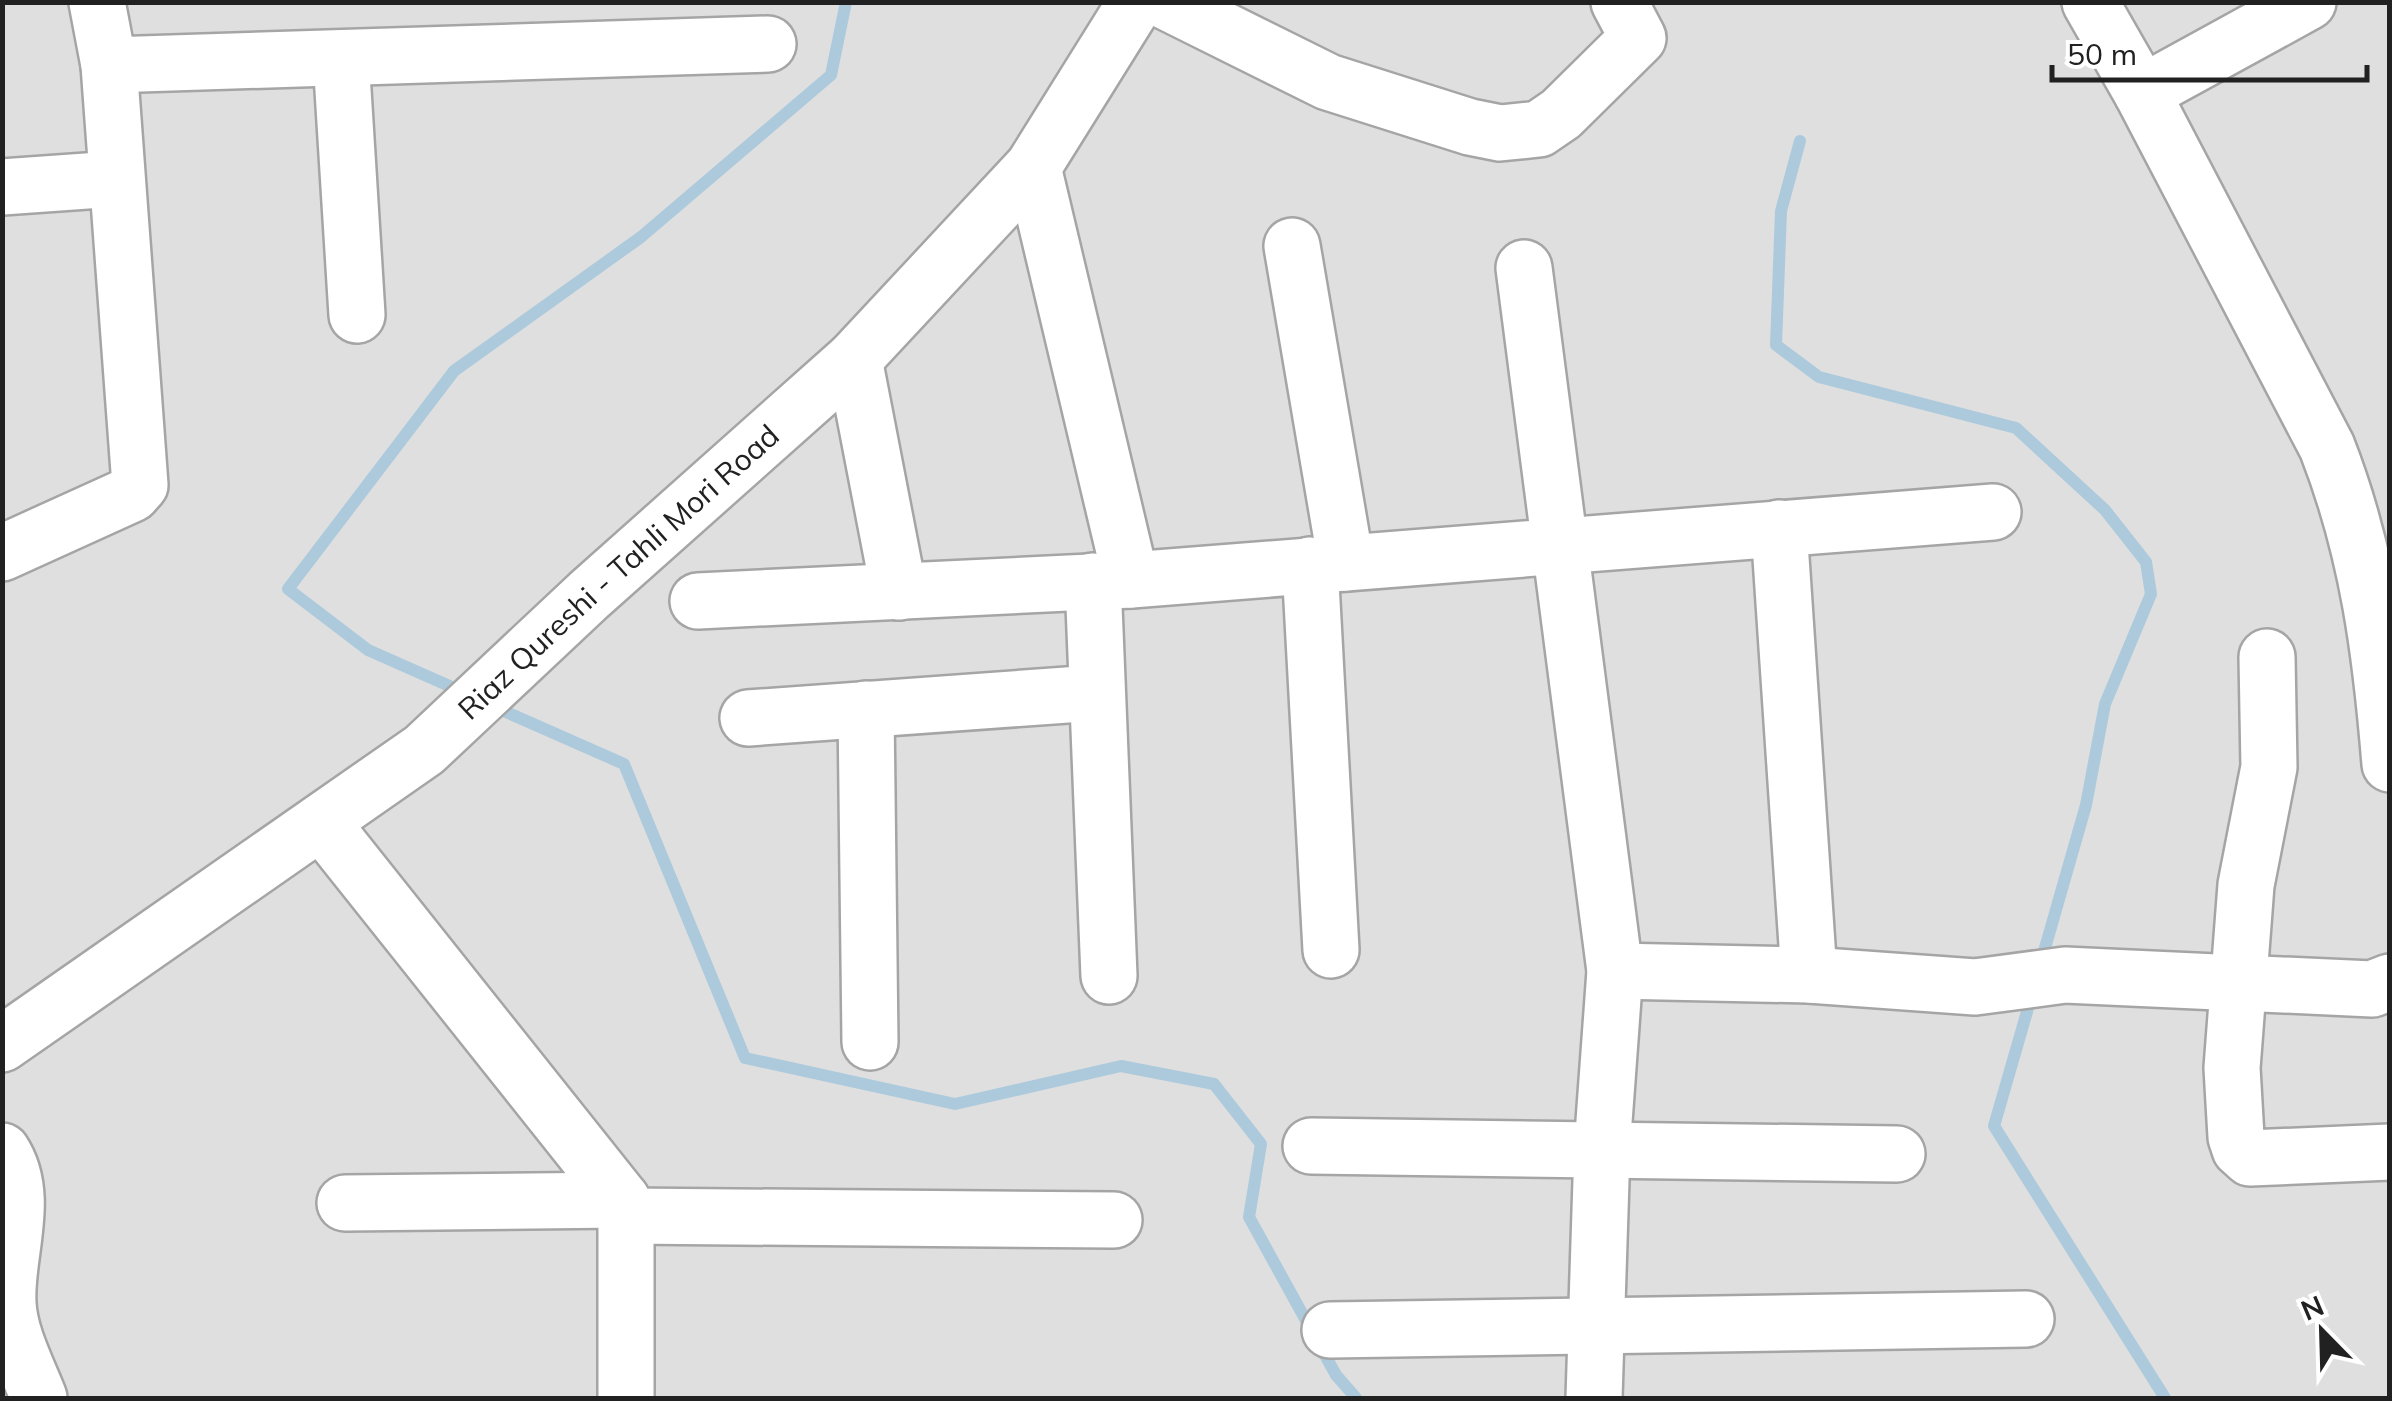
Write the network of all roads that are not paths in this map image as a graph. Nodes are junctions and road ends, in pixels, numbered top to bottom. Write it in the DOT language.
graph roads {
  1 [pos="97,2"];
  2 [pos="1136,2"];
  3 [pos="1167,2"];
  4 [pos="1618,2"];
  5 [pos="2090,2"];
  6 [pos="2308,2"];
  7 [pos="768,44"];
  8 [pos="340,58"];
  9 [pos="109,65"];
  10 [pos="2142,93"];
  11 [pos="1033,167"];
  12 [pos="115,179"];
  13 [pos="2,187"];
  14 [pos="1292,246"];
  15 [pos="1524,268"];
  16 [pos="356,315"];
  17 [pos="854,359"];
  18 [pos="1993,512"];
  19 [pos="1779,528"];
  20 [pos="1559,546"];
  21 [pos="2,553"];
  22 [pos="1328,564"];
  23 [pos="1112,581"];
  24 [pos="900,592"];
  25 [pos="698,602"];
  26 [pos="2266,657"];
  27 [pos="1095,693"];
  28 [pos="866,709"];
  29 [pos="748,718"];
  30 [pos="2390,764"];
  31 [pos="321,822"];
  32 [pos="1331,950"];
  33 [pos="1615,971"];
  34 [pos="1110,976"];
  35 [pos="1809,976"];
  36 [pos="2390,982"];
  37 [pos="2239,985"];
  38 [pos="870,1042"];
  39 [pos="2,1044"];
  40 [pos="1311,1146"];
  41 [pos="1602,1150"];
  42 [pos="2,1151"];
  43 [pos="2390,1152"];
  44 [pos="1897,1154"];
  45 [pos="345,1203"];
  46 [pos="624,1208"];
  47 [pos="1114,1220"];
  48 [pos="2026,1319"];
  49 [pos="1598,1328"];
  50 [pos="1330,1330"];
  51 [pos="38,1398"];
  52 [pos="626,1398"];
  53 [pos="1594,1398"];
  1 -- 9 [label="street"];
  2 -- 11 [label="street, Riaz Qureshi - Tahli Mori Road"];
  3 -- 4 [label="street"];
  5 -- 10 [label="street"];
  6 -- 10 [label="street"];
  7 -- 8 [label="street"];
  8 -- 9 [label="street"];
  8 -- 16 [label="street"];
  9 -- 12 [label="street"];
  10 -- 30 [label="street"];
  11 -- 17 [label="street, Riaz Qureshi - Tahli Mori Road"];
  11 -- 23 [label="street"];
  12 -- 13 [label="street"];
  12 -- 21 [label="street"];
  14 -- 22 [label="street"];
  15 -- 20 [label="street"];
  17 -- 24 [label="street"];
  17 -- 31 [label="street, Riaz Qureshi - Tahli Mori Road"];
  18 -- 19 [label="street"];
  19 -- 20 [label="street"];
  19 -- 35 [label="street"];
  20 -- 22 [label="street"];
  20 -- 33 [label="street"];
  22 -- 23 [label="street"];
  22 -- 32 [label="street"];
  23 -- 24 [label="street"];
  23 -- 27 [label="street"];
  24 -- 25 [label="street"];
  26 -- 37 [label="street"];
  27 -- 28 [label="street"];
  27 -- 34 [label="street"];
  28 -- 29 [label="street"];
  28 -- 38 [label="street"];
  31 -- 39 [label="street, Riaz Qureshi - Tahli Mori Road"];
  31 -- 46 [label="street"];
  33 -- 35 [label="street"];
  33 -- 41 [label="street"];
  35 -- 37 [label="street"];
  36 -- 37 [label="street"];
  37 -- 43 [label="street"];
  40 -- 41 [label="street"];
  41 -- 44 [label="street"];
  41 -- 49 [label="street"];
  42 -- 51 [label="street"];
  45 -- 46 [label="street"];
  46 -- 47 [label="street"];
  46 -- 52 [label="street"];
  48 -- 49 [label="street"];
  49 -- 50 [label="street"];
  49 -- 53 [label="street"];
}
